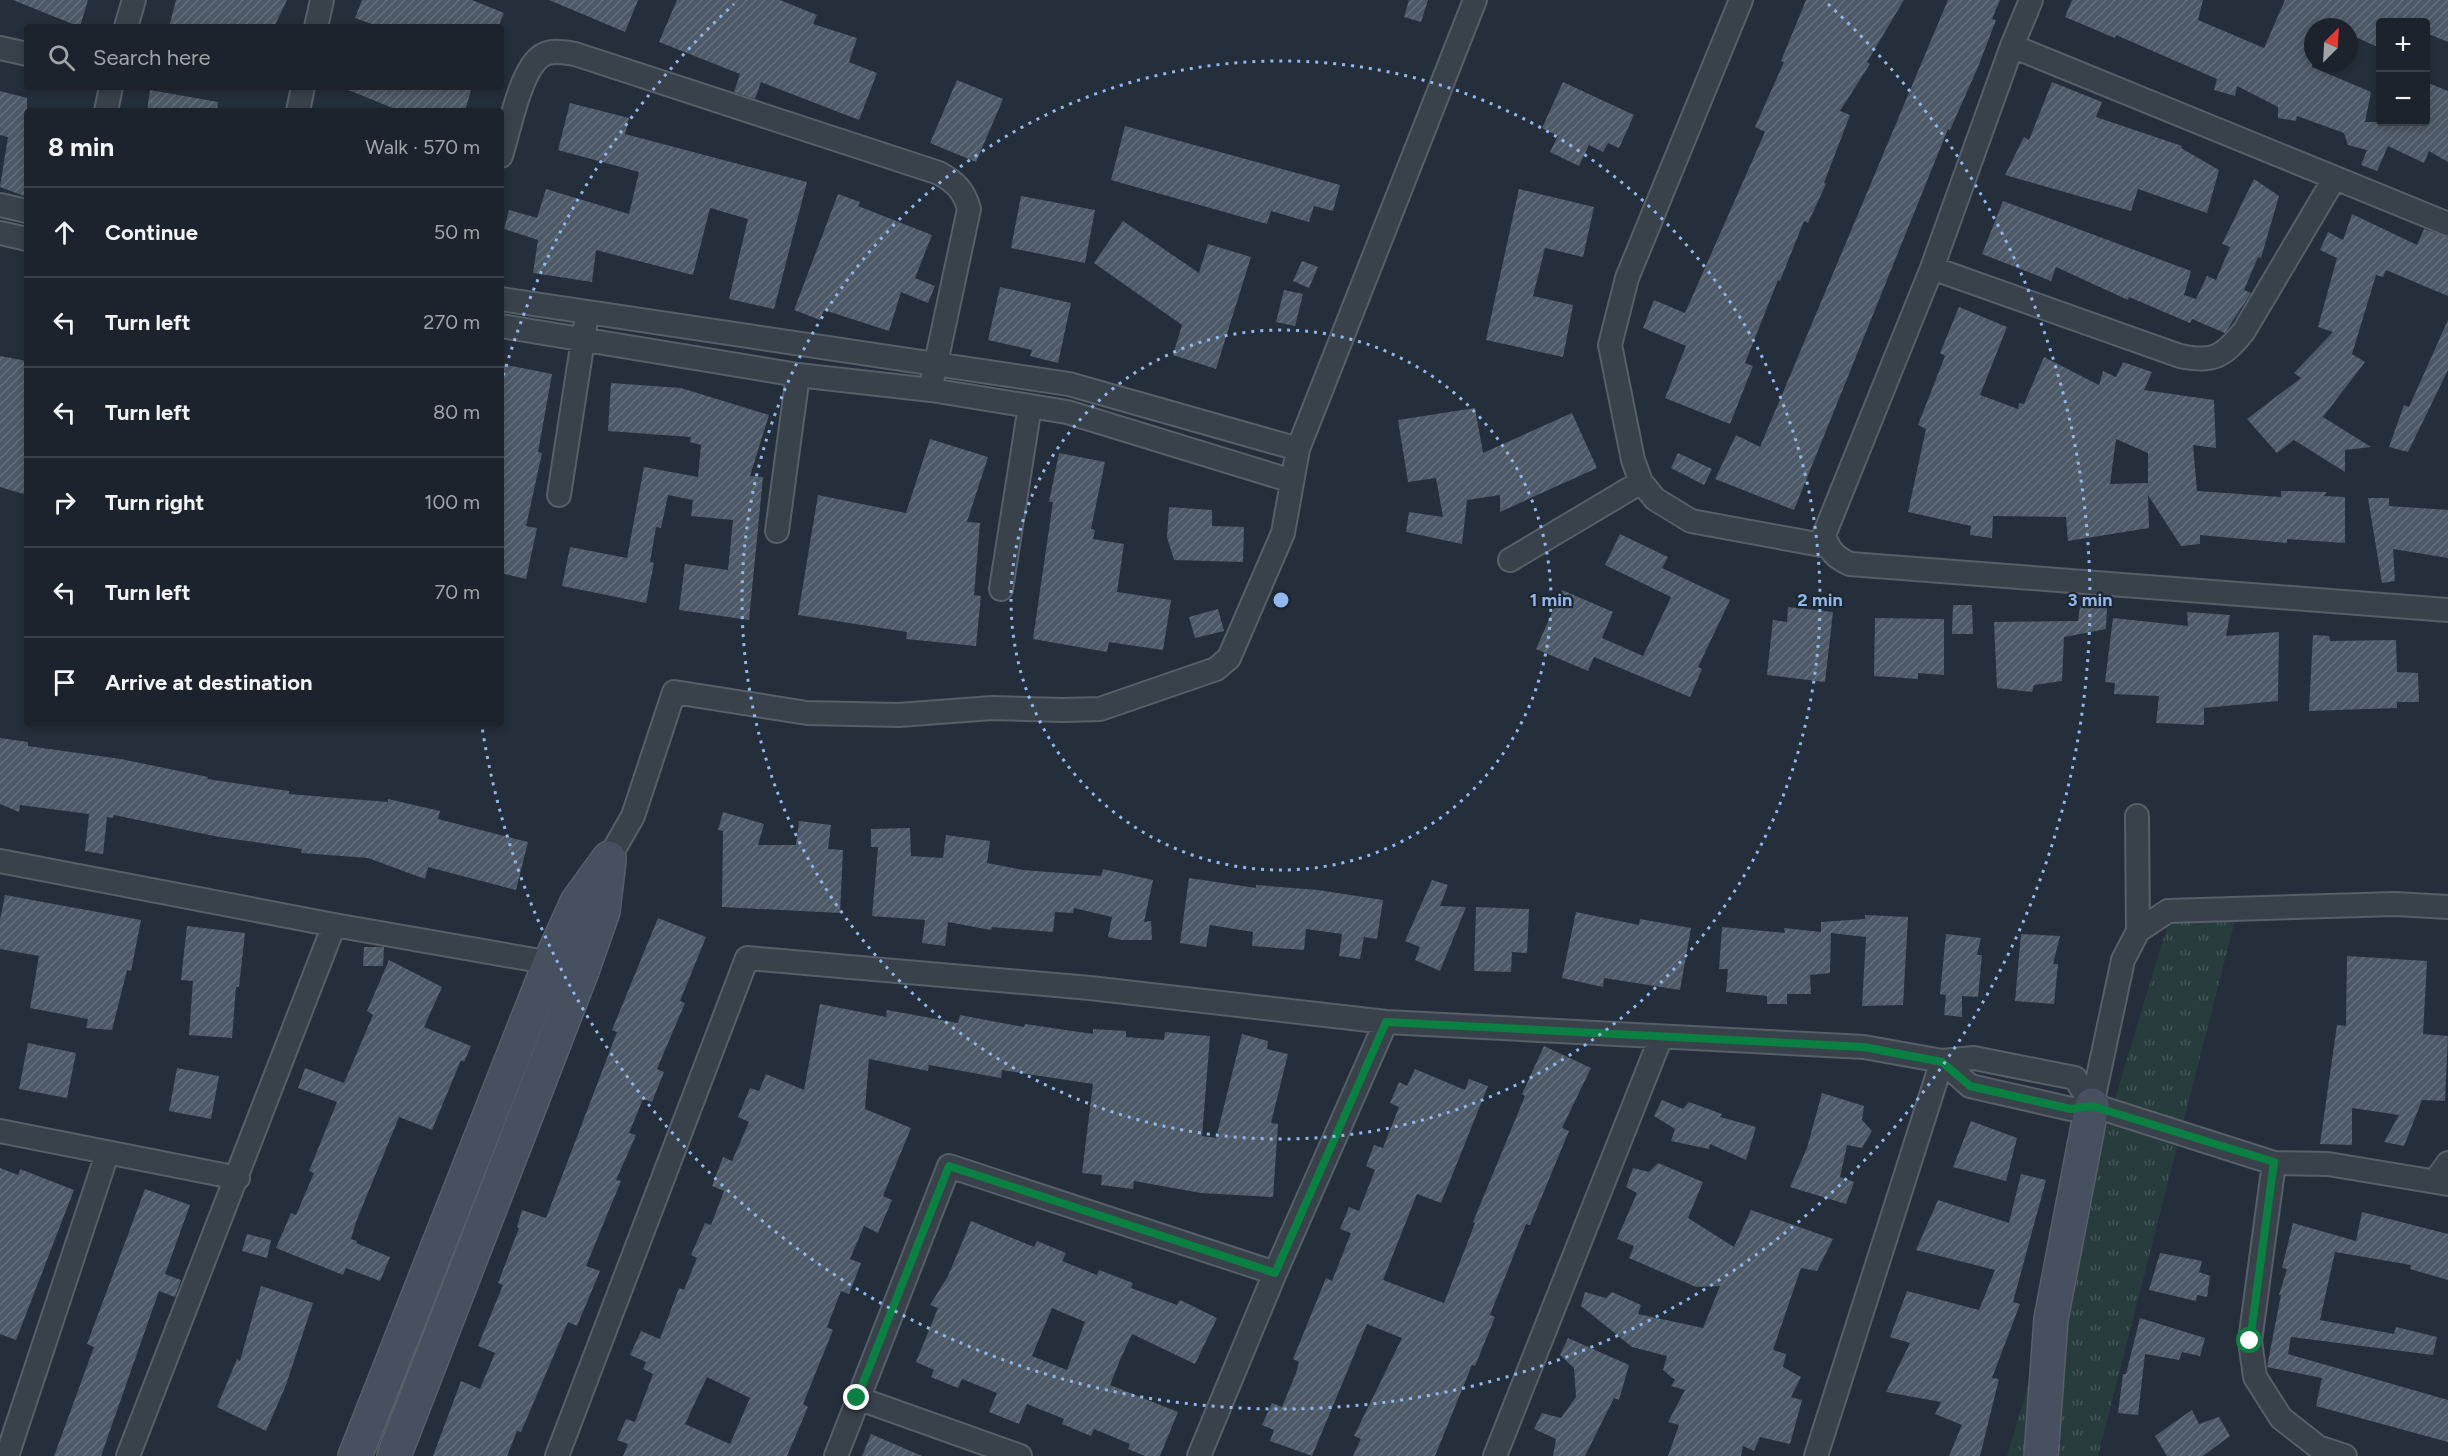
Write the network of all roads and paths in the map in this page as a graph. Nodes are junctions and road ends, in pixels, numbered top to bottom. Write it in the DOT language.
graph roads {
  1 [pos="134,0"];
  2 [pos="322,0"];
  3 [pos="1475,0"];
  4 [pos="1741,0"];
  5 [pos="2031,0"];
  6 [pos="127,24"];
  7 [pos="317,24"];
  8 [pos="2012,46"];
  9 [pos="0,48"];
  10 [pos="24,53"];
  11 [pos="110,90"];
  12 [pos="302,90"];
  13 [pos="107,108"];
  14 [pos="299,108"];
  15 [pos="504,147"];
  16 [pos="2334,179"];
  17 [pos="0,205"];
  18 [pos="24,210"];
  19 [pos="2448,224"];
  20 [pos="0,233"];
  21 [pos="24,237"];
  22 [pos="1932,268"];
  23 [pos="504,299"];
  24 [pos="588,313"];
  25 [pos="504,327"];
  26 [pos="583,340"];
  27 [pos="935,363"];
  28 [pos="798,375"];
  29 [pos="931,390"];
  30 [pos="1030,406"];
  31 [pos="1298,449"];
  32 [pos="1292,481"];
  33 [pos="1641,482"];
  34 [pos="559,495"];
  35 [pos="777,531"];
  36 [pos="1827,546"];
  37 [pos="1510,560"];
  38 [pos="1001,589"];
  39 [pos="2448,610"];
  40 [pos="2137,816"];
  41 [pos="609,858"];
  42 [pos="0,861"];
  43 [pos="2448,908"];
  44 [pos="334,925"];
  45 [pos="2138,931"];
  46 [pos="550,960"];
  47 [pos="582,971"];
  48 [pos="1386,1022"];
  49 [pos="1661,1037"];
  50 [pos="1942,1062"];
  51 [pos="2092,1106"];
  52 [pos="0,1131"];
  53 [pos="107,1154"];
  54 [pos="2274,1162"];
  55 [pos="2444,1176"];
  56 [pos="237,1178"];
  57 [pos="1275,1273"];
  58 [pos="857,1398"];
  59 [pos="7,1456"];
  60 [pos="129,1456"];
  61 [pos="356,1456"];
  62 [pos="394,1456"];
  63 [pos="557,1456"];
  64 [pos="836,1456"];
  65 [pos="1020,1456"];
  66 [pos="1199,1456"];
  67 [pos="1495,1456"];
  68 [pos="1816,1456"];
  69 [pos="2041,1456"];
  70 [pos="2345,1456"];
  1 -- 6 [label="street"];
  2 -- 7 [label="street"];
  3 -- 31 [label="street"];
  4 -- 33 [label="street"];
  5 -- 8 [label="street"];
  8 -- 16 [label="street"];
  8 -- 22 [label="street"];
  9 -- 10 [label="street"];
  11 -- 13 [label="street"];
  12 -- 14 [label="street"];
  15 -- 27 [label="street"];
  16 -- 19 [label="street"];
  16 -- 22 [label="street"];
  17 -- 18 [label="street"];
  20 -- 21 [label="street"];
  22 -- 36 [label="street"];
  23 -- 24 [label="street"];
  24 -- 26 [label="street"];
  24 -- 27 [label="street"];
  25 -- 26 [label="street"];
  26 -- 28 [label="street"];
  26 -- 34 [label="street"];
  27 -- 29 [label="street"];
  27 -- 31 [label="street"];
  28 -- 29 [label="street"];
  28 -- 35 [label="street"];
  29 -- 30 [label="street"];
  30 -- 32 [label="street"];
  30 -- 38 [label="street"];
  31 -- 32 [label="street"];
  32 -- 41 [label="street"];
  33 -- 36 [label="street"];
  33 -- 37 [label="street"];
  36 -- 39 [label="street"];
  40 -- 45 [label="street"];
  41 -- 46 [label="street"];
  41 -- 47 [label="street"];
  42 -- 44 [label="street"];
  43 -- 45 [label="street"];
  44 -- 46 [label="street"];
  44 -- 56 [label="street"];
  45 -- 51 [label="street"];
  46 -- 47 [label="street"];
  46 -- 61 [label="street"];
  47 -- 62 [label="street"];
  48 -- 49 [label="street"];
  48 -- 57 [label="street"];
  48 -- 63 [label="street"];
  49 -- 50 [label="street"];
  49 -- 67 [label="street"];
  50 -- 51 [label="street"];
  50 -- 51 [label="street"];
  50 -- 68 [label="street"];
  51 -- 54 [label="street"];
  51 -- 69 [label="street"];
  52 -- 53 [label="street"];
  53 -- 56 [label="street"];
  53 -- 59 [label="street"];
  54 -- 55 [label="street"];
  54 -- 70 [label="street"];
  56 -- 60 [label="street"];
  57 -- 58 [label="street"];
  57 -- 66 [label="street"];
  58 -- 64 [label="street"];
  58 -- 65 [label="street"];
}
